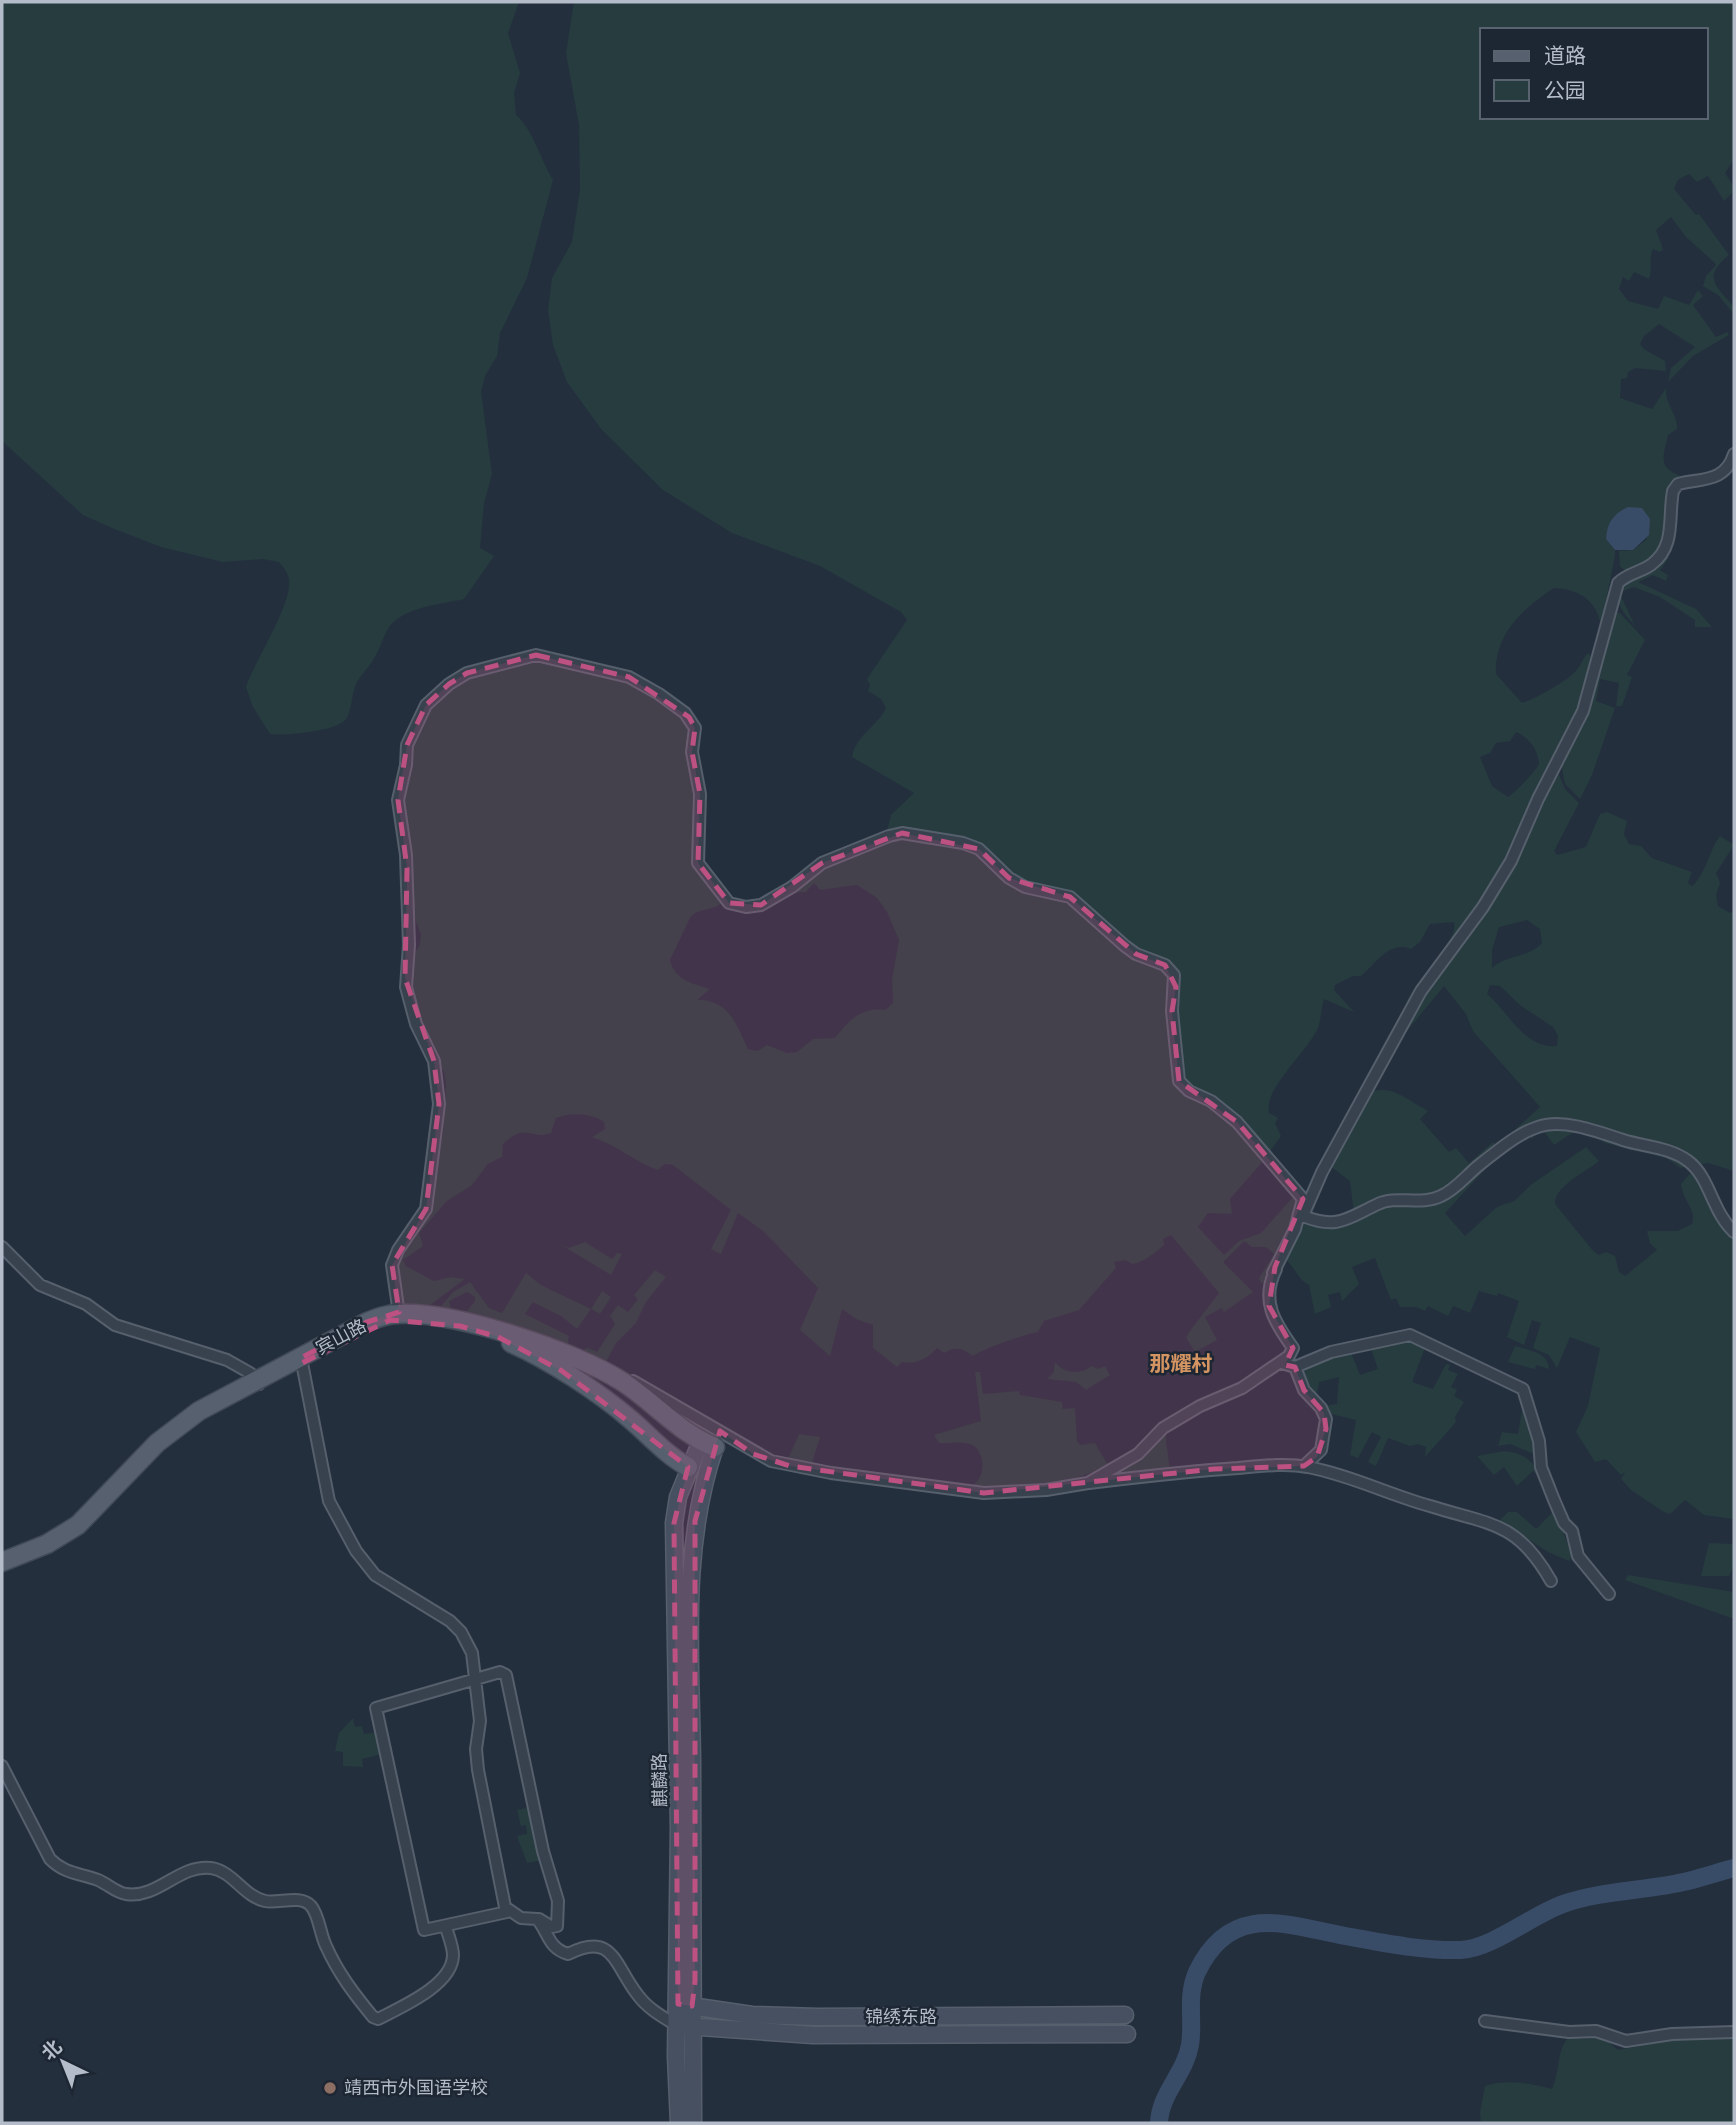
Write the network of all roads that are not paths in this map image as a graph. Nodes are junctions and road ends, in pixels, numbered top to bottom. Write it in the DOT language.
graph roads {
  1 [pos="1734,454"];
  2 [pos="1303,1216"];
  3 [pos="1734,1232"];
  4 [pos="2,1247"];
  5 [pos="1273,1273"];
  6 [pos="398,1314"];
  7 [pos="302,1361"];
  8 [pos="1282,1363"];
  9 [pos="1295,1367"];
  10 [pos="613,1376"];
  11 [pos="257,1382"];
  12 [pos="708,1444"];
  13 [pos="1304,1466"];
  14 [pos="688,1467"];
  15 [pos="1088,1483"];
  16 [pos="2,1565"];
  17 [pos="1551,1581"];
  18 [pos="1609,1594"];
  19 [pos="477,1680"];
  20 [pos="2,1766"];
  21 [pos="508,1912"];
  22 [pos="537,1919"];
  23 [pos="446,1927"];
  24 [pos="685,2005"];
  25 [pos="1125,2015"];
  26 [pos="1485,2021"];
  27 [pos="676,2025"];
  28 [pos="693,2028"];
  29 [pos="1734,2032"];
  30 [pos="1126,2034"];
  31 [pos="679,2123"];
  32 [pos="693,2123"];
  1 -- 2 [label="street"];
  2 -- 3 [label="street"];
  2 -- 5 [label="street"];
  4 -- 11 [label="street"];
  5 -- 6 [label="street"];
  5 -- 8 [label="street"];
  6 -- 7 [label="main road, 宾山路"];
  6 -- 10 [label="main road, 宾山路"];
  7 -- 11 [label="main road, 宾山路"];
  7 -- 14 [label="main road, 宾山路"];
  7 -- 19 [label="street"];
  8 -- 9 [label="street"];
  8 -- 15 [label="street"];
  9 -- 13 [label="street"];
  9 -- 18 [label="street"];
  10 -- 12 [label="main road, 宾山路"];
  10 -- 15 [label="street"];
  11 -- 16 [label="main road, 宾山路"];
  12 -- 14 [label="main road, 麒麟路"];
  12 -- 24 [label="main road, 麒麟路"];
  13 -- 15 [label="street"];
  13 -- 17 [label="street"];
  14 -- 24 [label="main road, 麒麟路"];
  19 -- 21 [label="street"];
  19 -- 22 [label="street"];
  19 -- 23 [label="street"];
  20 -- 23 [label="street"];
  21 -- 22 [label="street"];
  21 -- 23 [label="street"];
  22 -- 27 [label="street"];
  24 -- 25 [label="main road, 锦绣东路"];
  24 -- 27 [label="main road, 麒麟路"];
  24 -- 28 [label="main road, 麒麟路"];
  26 -- 29 [label="street"];
  27 -- 28 [label="main road, 锦绣东路"];
  27 -- 31 [label="main road, 麒麟路"];
  28 -- 30 [label="main road, 锦绣东路"];
  28 -- 32 [label="main road, 麒麟路"];
}
